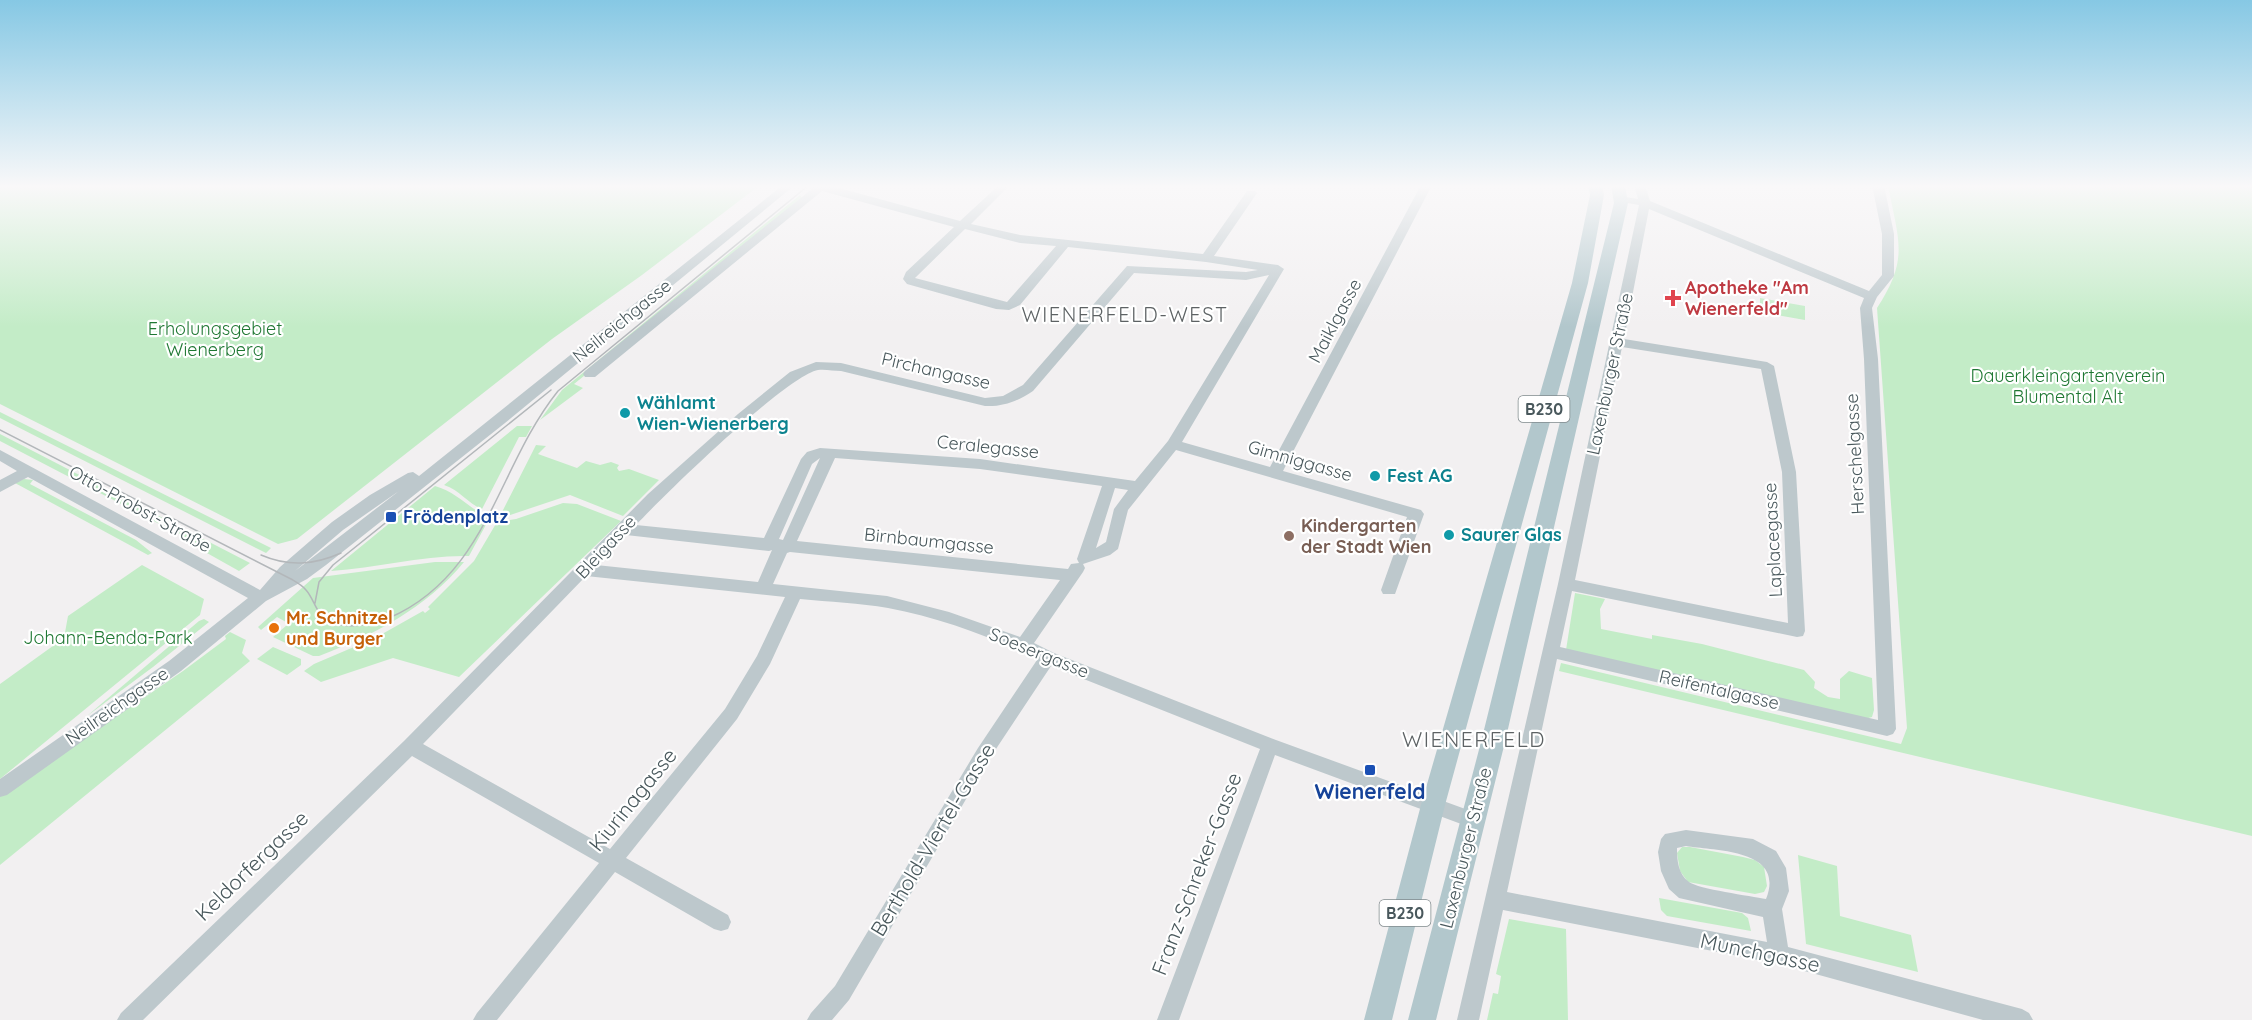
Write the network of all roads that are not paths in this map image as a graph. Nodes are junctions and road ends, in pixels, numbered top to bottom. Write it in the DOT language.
graph roads {
  1 [pos="730,233"];
  2 [pos="761,233"];
  3 [pos="953,233"];
  4 [pos="993,233"];
  5 [pos="1224,233"];
  6 [pos="1402,233"];
  7 [pos="1590,233"];
  8 [pos="1609,233"];
  9 [pos="1639,233"];
  10 [pos="1717,233"];
  11 [pos="1888,233"];
  12 [pos="1065,243"];
  13 [pos="1206,258"];
  14 [pos="1278,269"];
  15 [pos="1871,296"];
  16 [pos="1617,342"];
  17 [pos="816,366"];
  18 [pos="590,374"];
  19 [pos="1173,444"];
  20 [pos="0,455"];
  21 [pos="29,470"];
  22 [pos="1274,474"];
  23 [pos="1110,482"];
  24 [pos="0,487"];
  25 [pos="1140,487"];
  26 [pos="622,529"];
  27 [pos="779,546"];
  28 [pos="1085,559"];
  29 [pos="585,570"];
  30 [pos="1071,575"];
  31 [pos="1566,584"];
  32 [pos="762,590"];
  33 [pos="1389,590"];
  34 [pos="795,593"];
  35 [pos="260,597"];
  36 [pos="1024,645"];
  37 [pos="1550,651"];
  38 [pos="1048,658"];
  39 [pos="1887,729"];
  40 [pos="1270,745"];
  41 [pos="411,746"];
  42 [pos="0,789"];
  43 [pos="1433,806"];
  44 [pos="1472,820"];
  45 [pos="613,861"];
  46 [pos="1496,899"];
  47 [pos="1772,909"];
  48 [pos="722,922"];
  49 [pos="1779,954"];
  50 [pos="128,1020"];
  51 [pos="484,1020"];
  52 [pos="818,1020"];
  53 [pos="1168,1020"];
  54 [pos="1378,1020"];
  55 [pos="1422,1020"];
  56 [pos="1468,1020"];
  57 [pos="2022,1020"];
  1 -- 35 [label="street, Neilreichgasse"];
  2 -- 18 [label="street, Neilreichgasse"];
  3 -- 12 [label="street"];
  4 -- 12 [label="street"];
  5 -- 13 [label="street"];
  6 -- 22 [label="street, Maiklgasse"];
  7 -- 43 [label="main road, B230"];
  8 -- 44 [label="main road, Laxenburger Straße / B230"];
  9 -- 16 [label="street, Laxenburger Straße"];
  10 -- 15 [label="street"];
  11 -- 15 [label="street, Herschelgasse"];
  12 -- 13 [label="street"];
  13 -- 14 [label="street"];
  14 -- 17 [label="street, Pirchangasse"];
  14 -- 19 [label="street"];
  15 -- 39 [label="street, Herschelgasse"];
  16 -- 31 [label="street, Laxenburger Straße"];
  16 -- 31 [label="street, Laplacegasse"];
  17 -- 26 [label="street, Bleigasse"];
  19 -- 22 [label="street, Gimniggasse"];
  19 -- 25 [label="street"];
  20 -- 21 [label="street, Otto-Probst-Straße"];
  21 -- 24 [label="street"];
  21 -- 35 [label="street, Otto-Probst-Straße"];
  22 -- 33 [label="street, Gimniggasse"];
  23 -- 25 [label="street, Ceralegasse"];
  23 -- 27 [label="street, Ceralegasse"];
  23 -- 28 [label="street"];
  25 -- 28 [label="street"];
  26 -- 27 [label="street, Birnbaumgasse"];
  26 -- 29 [label="street, Bleigasse"];
  27 -- 30 [label="street, Birnbaumgasse"];
  27 -- 32 [label="street"];
  28 -- 30 [label="street"];
  29 -- 32 [label="street, Soesergasse"];
  29 -- 41 [label="street, Bleigasse"];
  30 -- 36 [label="street"];
  31 -- 37 [label="street, Laxenburger Straße"];
  32 -- 34 [label="street, Soesergasse"];
  34 -- 36 [label="street, Soesergasse"];
  34 -- 45 [label="street, Kiurinagasse"];
  35 -- 42 [label="street, Neilreichgasse"];
  36 -- 38 [label="street, Soesergasse"];
  37 -- 39 [label="street, Reifentalgasse"];
  37 -- 46 [label="street, Laxenburger Straße"];
  38 -- 40 [label="street, Soesergasse"];
  38 -- 52 [label="street, Berthold-Viertel-Gasse"];
  40 -- 43 [label="street, Soesergasse"];
  40 -- 53 [label="street, Franz-Schreker-Gasse"];
  41 -- 45 [label="street"];
  41 -- 50 [label="street, Keldorfergasse"];
  43 -- 44 [label="street, Soesergasse"];
  43 -- 54 [label="main road, B230"];
  44 -- 55 [label="main road, Laxenburger Straße / B230"];
  45 -- 48 [label="street"];
  45 -- 51 [label="street, Kiurinagasse"];
  46 -- 49 [label="street, Munchgasse"];
  46 -- 56 [label="street, Laxenburger Straße"];
  47 -- 47 [label="street"];
  47 -- 49 [label="street"];
  49 -- 57 [label="street, Munchgasse"];
}
